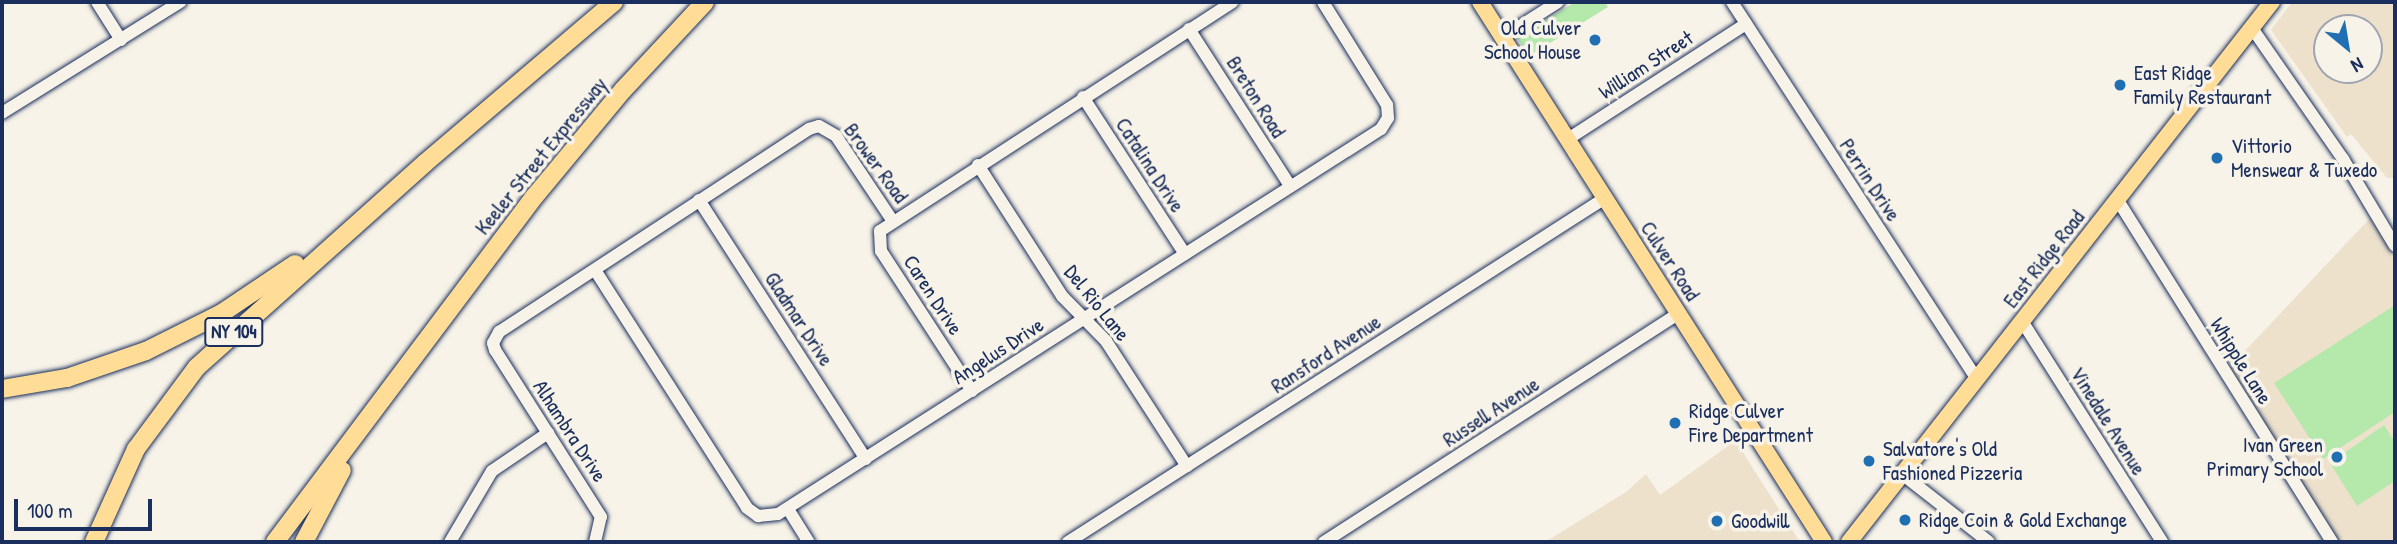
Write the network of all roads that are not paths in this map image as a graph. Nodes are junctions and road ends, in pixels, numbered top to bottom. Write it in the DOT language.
graph roads {
  1 [pos="97,2"];
  2 [pos="180,2"];
  3 [pos="614,2"];
  4 [pos="705,2"];
  5 [pos="1232,2"];
  6 [pos="1323,2"];
  7 [pos="1480,2"];
  8 [pos="1558,2"];
  9 [pos="1732,2"];
  10 [pos="2272,2"];
  11 [pos="1746,24"];
  12 [pos="2252,27"];
  13 [pos="1189,29"];
  14 [pos="1503,37"];
  15 [pos="121,40"];
  16 [pos="1083,97"];
  17 [pos="2,113"];
  18 [pos="1568,139"];
  19 [pos="425,163"];
  20 [pos="978,165"];
  21 [pos="1290,186"];
  22 [pos="1605,198"];
  23 [pos="699,200"];
  24 [pos="2117,200"];
  25 [pos="892,220"];
  26 [pos="2395,246"];
  27 [pos="1185,254"];
  28 [pos="595,270"];
  29 [pos="1679,313"];
  30 [pos="1084,318"];
  31 [pos="2022,321"];
  32 [pos="493,343"];
  33 [pos="423,347"];
  34 [pos="1977,379"];
  35 [pos="2,389"];
  36 [pos="972,391"];
  37 [pos="548,433"];
  38 [pos="866,458"];
  39 [pos="1186,466"];
  40 [pos="1902,474"];
  41 [pos="788,509"];
  42 [pos="94,542"];
  43 [pos="275,542"];
  44 [pos="304,542"];
  45 [pos="450,542"];
  46 [pos="595,542"];
  47 [pos="809,542"];
  48 [pos="1068,542"];
  49 [pos="1324,542"];
  50 [pos="1824,542"];
  51 [pos="1849,542"];
  52 [pos="1989,542"];
  53 [pos="2162,542"];
  54 [pos="2332,542"];
  1 -- 15 [label="street"];
  2 -- 15 [label="street"];
  3 -- 19 [label="highway, NY 104"];
  4 -- 33 [label="highway, Keeler Street Expressway"];
  5 -- 13 [label="street, Brower Road"];
  6 -- 21 [label="street, Angelus Drive"];
  7 -- 14 [label="main road, Culver Road"];
  8 -- 14 [label="street"];
  9 -- 11 [label="street, Perrin Drive"];
  10 -- 12 [label="main road, East Ridge Road"];
  11 -- 18 [label="street, William Street"];
  11 -- 34 [label="street, Perrin Drive"];
  12 -- 24 [label="main road, East Ridge Road"];
  12 -- 26 [label="street"];
  13 -- 16 [label="street, Brower Road"];
  13 -- 21 [label="street, Breton Road"];
  14 -- 18 [label="main road, Culver Road"];
  15 -- 17 [label="street"];
  16 -- 20 [label="street, Brower Road"];
  16 -- 27 [label="street, Catalina Drive"];
  18 -- 22 [label="main road, Culver Road"];
  19 -- 35 [label="highway"];
  19 -- 42 [label="highway, NY 104"];
  20 -- 25 [label="street, Brower Road"];
  20 -- 30 [label="street, Del Rio Lane"];
  21 -- 27 [label="street, Angelus Drive"];
  22 -- 29 [label="main road, Culver Road"];
  22 -- 39 [label="street, Ransford Avenue"];
  23 -- 25 [label="street, Brower Road"];
  23 -- 28 [label="street, Brower Road"];
  23 -- 38 [label="street, Gladmar Drive"];
  24 -- 31 [label="main road, East Ridge Road"];
  24 -- 54 [label="street, Whipple Lane"];
  25 -- 36 [label="street, Caren Drive"];
  27 -- 30 [label="street, Angelus Drive"];
  28 -- 32 [label="street, Brower Road"];
  28 -- 41 [label="street, Angelus Drive"];
  29 -- 49 [label="street, Russell Avenue"];
  29 -- 50 [label="main road, Culver Road"];
  30 -- 36 [label="street, Angelus Drive"];
  30 -- 39 [label="street, Del Rio Lane"];
  31 -- 34 [label="main road, East Ridge Road"];
  31 -- 53 [label="street, Vinedale Avenue"];
  32 -- 37 [label="street, Alhambra Drive"];
  33 -- 43 [label="highway"];
  33 -- 44 [label="highway"];
  34 -- 40 [label="main road, East Ridge Road"];
  36 -- 38 [label="street, Angelus Drive"];
  37 -- 45 [label="street"];
  37 -- 46 [label="street, Alhambra Drive"];
  38 -- 41 [label="street, Angelus Drive"];
  39 -- 48 [label="street, Ransford Avenue"];
  40 -- 51 [label="main road, East Ridge Road"];
  40 -- 52 [label="street"];
  41 -- 47 [label="street"];
}
